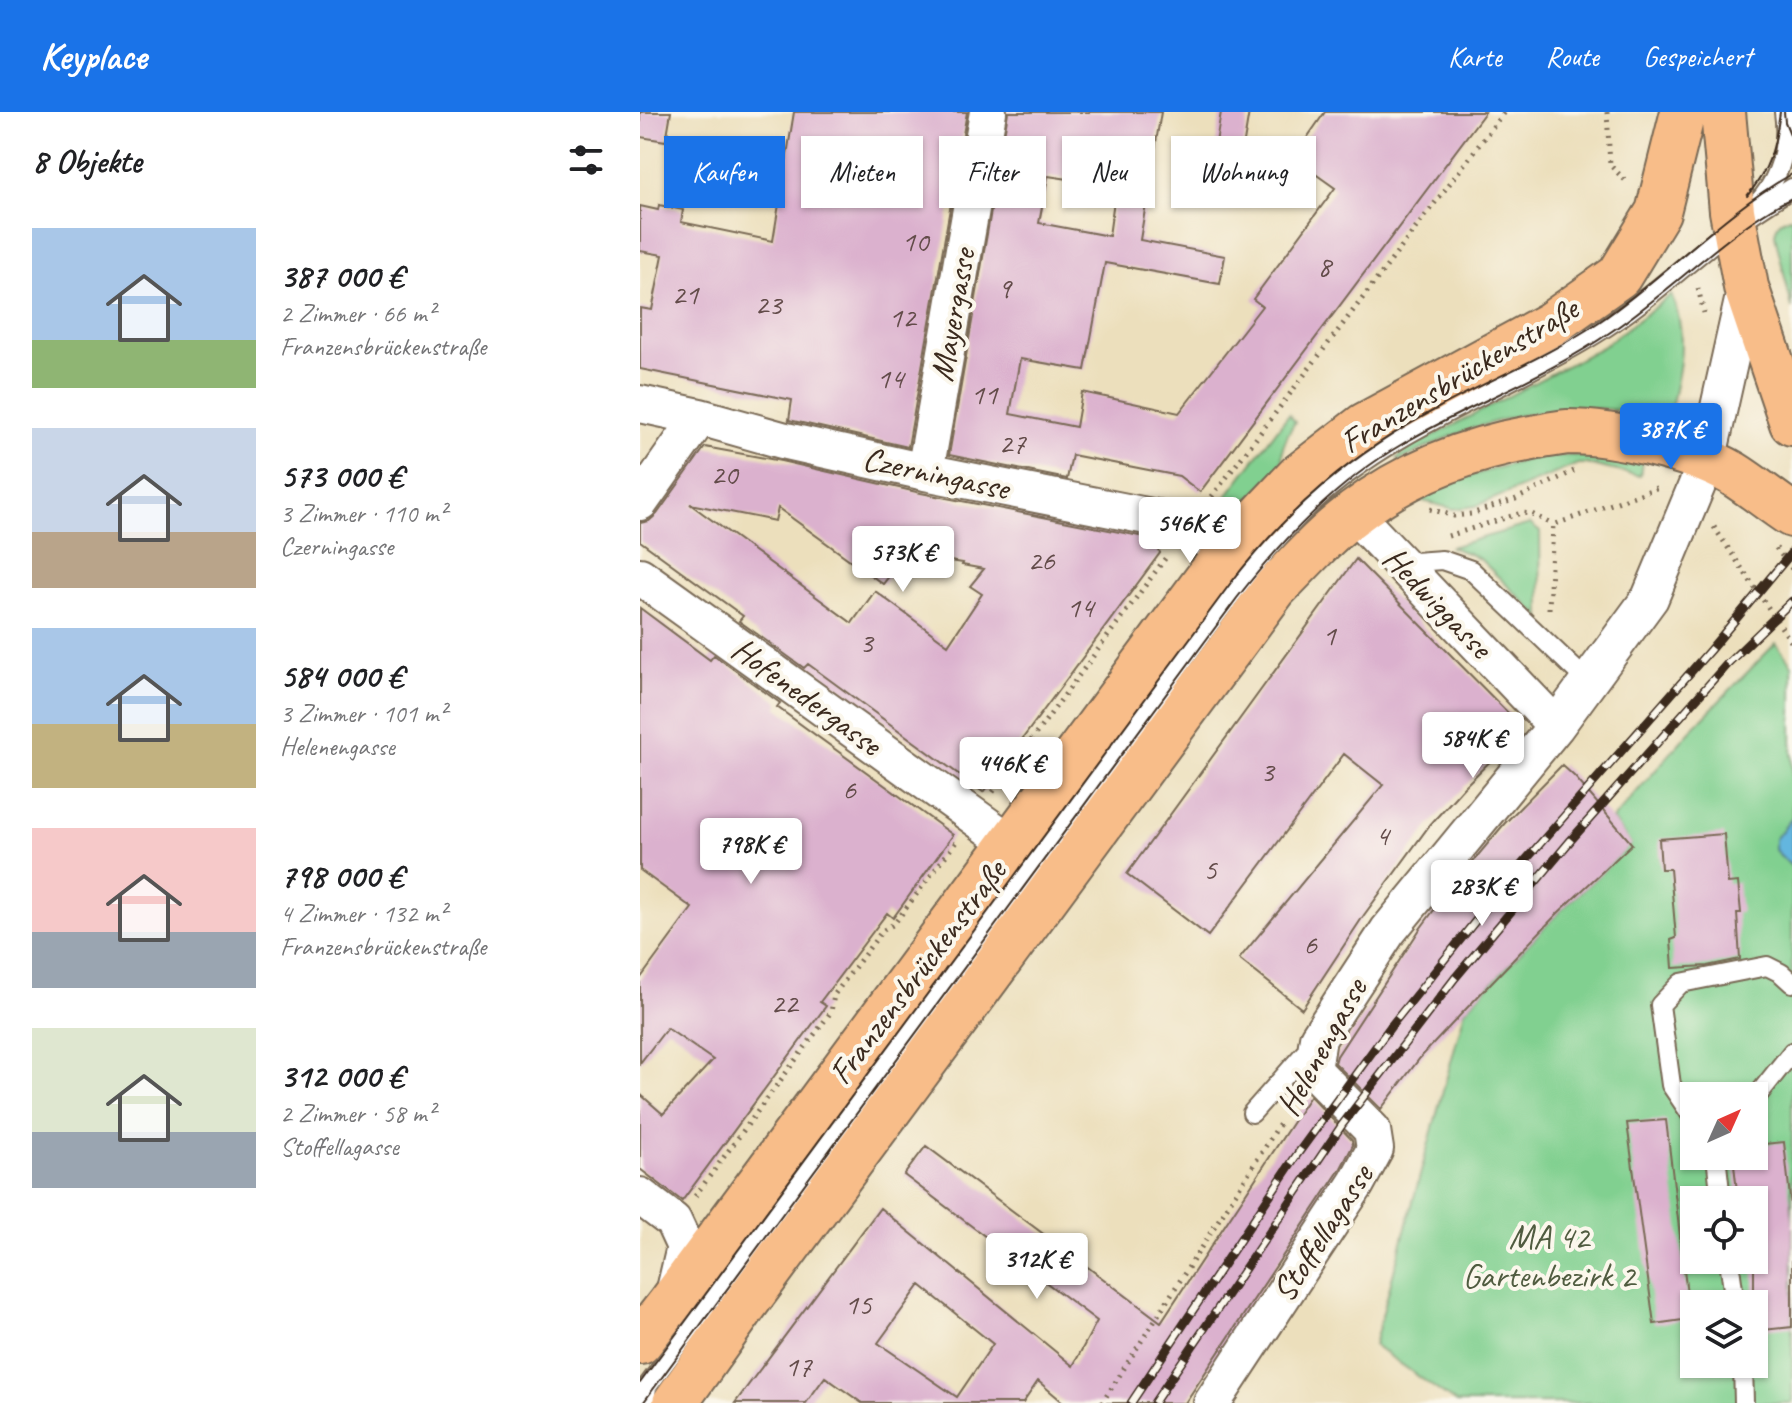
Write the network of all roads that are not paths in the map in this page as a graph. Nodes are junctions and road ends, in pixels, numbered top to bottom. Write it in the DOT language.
graph roads {
  1 [pos="988,112"];
  2 [pos="1683,112"];
  3 [pos="1723,112"];
  4 [pos="1787,124"];
  5 [pos="1792,188"];
  6 [pos="1735,226"];
  7 [pos="1746,287"];
  8 [pos="640,404"];
  9 [pos="700,417"];
  10 [pos="1792,423"];
  11 [pos="1707,461"];
  12 [pos="925,472"];
  13 [pos="640,502"];
  14 [pos="1353,513"];
  15 [pos="1792,515"];
  16 [pos="1226,553"];
  17 [pos="1401,563"];
  18 [pos="640,576"];
  19 [pos="1588,682"];
  20 [pos="1556,726"];
  21 [pos="1037,861"];
  22 [pos="1792,983"];
  23 [pos="1792,1052"];
  24 [pos="1316,1054"];
  25 [pos="1768,1082"];
  26 [pos="1680,1098"];
  27 [pos="1252,1113"];
  28 [pos="640,1196"];
  29 [pos="672,1301"];
  30 [pos="640,1342"];
  31 [pos="1743,1378"];
  32 [pos="656,1398"];
  33 [pos="1212,1403"];
  34 [pos="1744,1403"];
  1 -- 12 [label="street, Mayergasse"];
  2 -- 16 [label="main road, Franzensbrückenstraße"];
  3 -- 6 [label="main road"];
  4 -- 6 [label="lane"];
  5 -- 6 [label="lane"];
  6 -- 7 [label="main road"];
  6 -- 21 [label="lane"];
  7 -- 10 [label="main road"];
  7 -- 11 [label="street, Helenengasse"];
  8 -- 9 [label="street, Czerningasse"];
  9 -- 12 [label="street, Czerningasse"];
  9 -- 13 [label="street"];
  11 -- 14 [label="main road, Franzensbrückenstraße"];
  11 -- 15 [label="main road, Franzensbrückenstraße"];
  11 -- 19 [label="street, Helenengasse"];
  12 -- 16 [label="street, Czerningasse"];
  14 -- 17 [label="street, Hedwiggasse"];
  14 -- 21 [label="main road, Franzensbrückenstraße"];
  16 -- 21 [label="main road, Franzensbrückenstraße"];
  17 -- 19 [label="lane"];
  17 -- 20 [label="street, Hedwiggasse"];
  18 -- 21 [label="street, Hofenedergasse"];
  19 -- 20 [label="street, Helenengasse"];
  20 -- 24 [label="street, Helenengasse"];
  21 -- 29 [label="main road, Franzensbrückenstraße"];
  21 -- 32 [label="main road, Franzensbrückenstraße"];
  22 -- 26 [label="lane"];
  23 -- 25 [label="lane"];
  24 -- 27 [label="lane"];
  24 -- 33 [label="street, Stoffellagasse"];
  28 -- 29 [label="street"];
  29 -- 30 [label="main road, Franzensbrückenstraße"];
  31 -- 34 [label="lane"];
}
